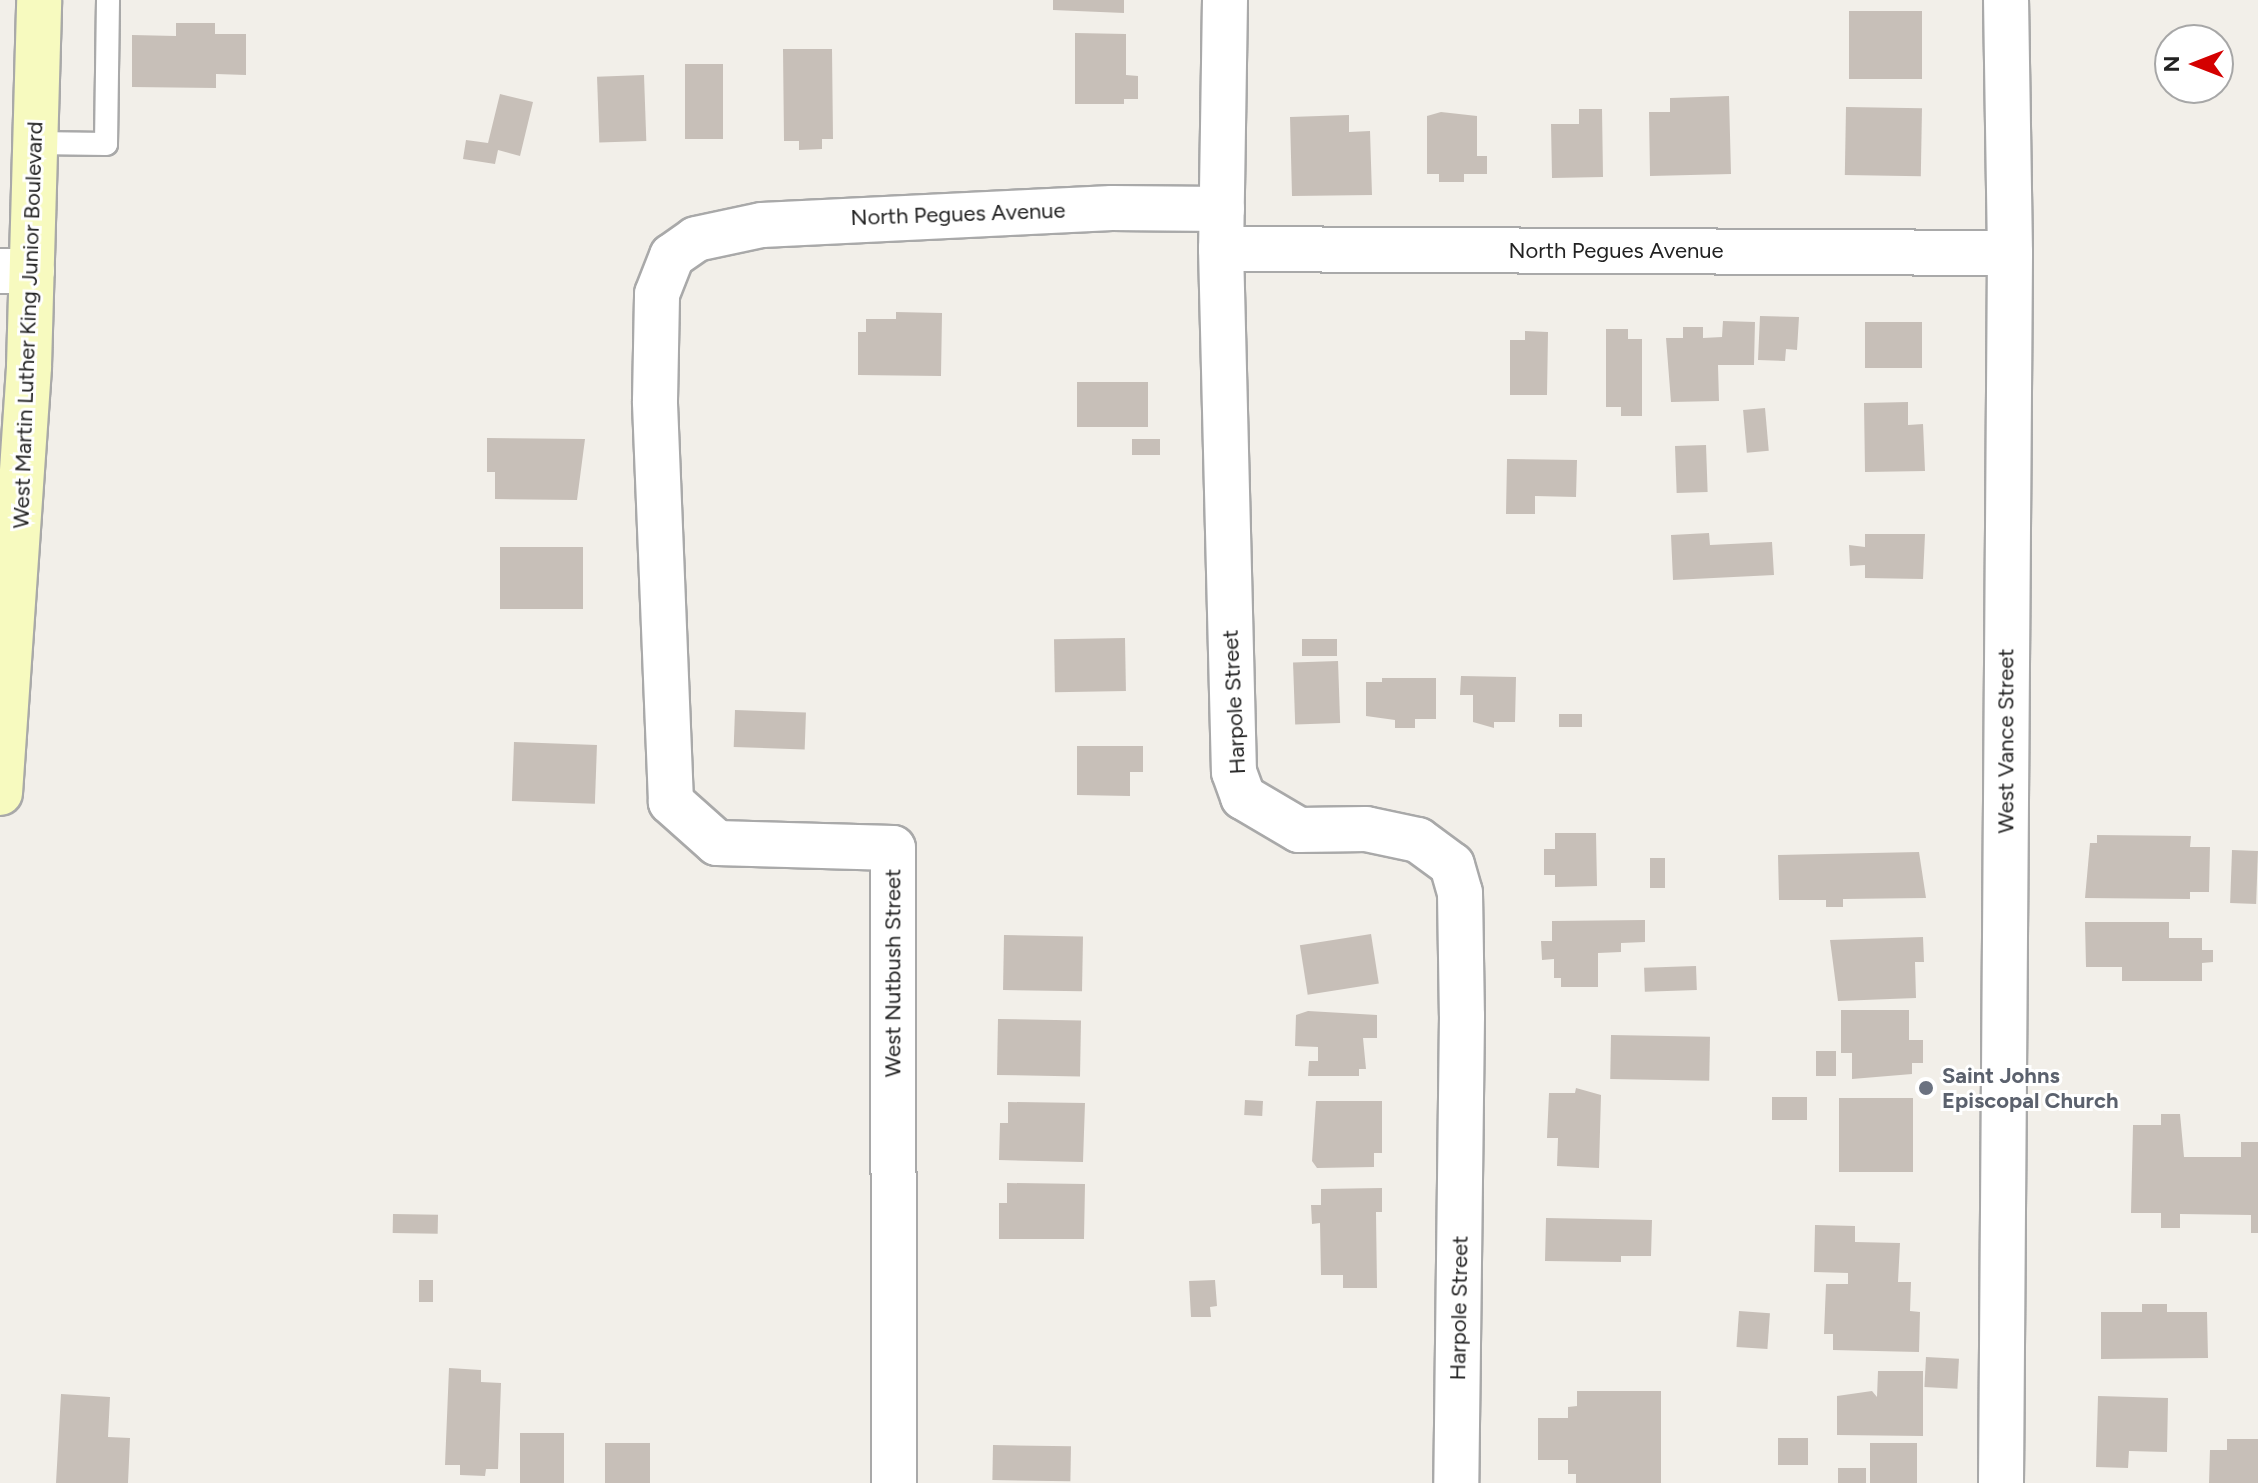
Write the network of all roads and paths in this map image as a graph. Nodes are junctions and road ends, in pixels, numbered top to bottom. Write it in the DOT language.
graph roads {
  1 [pos="39,0"];
  2 [pos="108,0"];
  3 [pos="1225,0"];
  4 [pos="2006,0"];
  5 [pos="36,143"];
  6 [pos="1221,229"];
  7 [pos="696,239"];
  8 [pos="2010,253"];
  9 [pos="16,271"];
  10 [pos="0,793"];
  11 [pos="894,1483"];
  12 [pos="1456,1483"];
  13 [pos="2001,1483"];
  1 -- 5 [label="main road, West Martin Luther King Junior Boulevard"];
  2 -- 5 [label="lane"];
  3 -- 6 [label="street, Harpole Street"];
  4 -- 8 [label="street, West Vance Street"];
  5 -- 9 [label="main road, West Martin Luther King Junior Boulevard"];
  6 -- 7 [label="street, North Pegues Avenue"];
  6 -- 8 [label="street, North Pegues Avenue"];
  6 -- 12 [label="street, Harpole Street"];
  7 -- 11 [label="street, West Nutbush Street"];
  8 -- 13 [label="street, West Vance Street"];
  9 -- 10 [label="main road, West Martin Luther King Junior Boulevard"];
}
